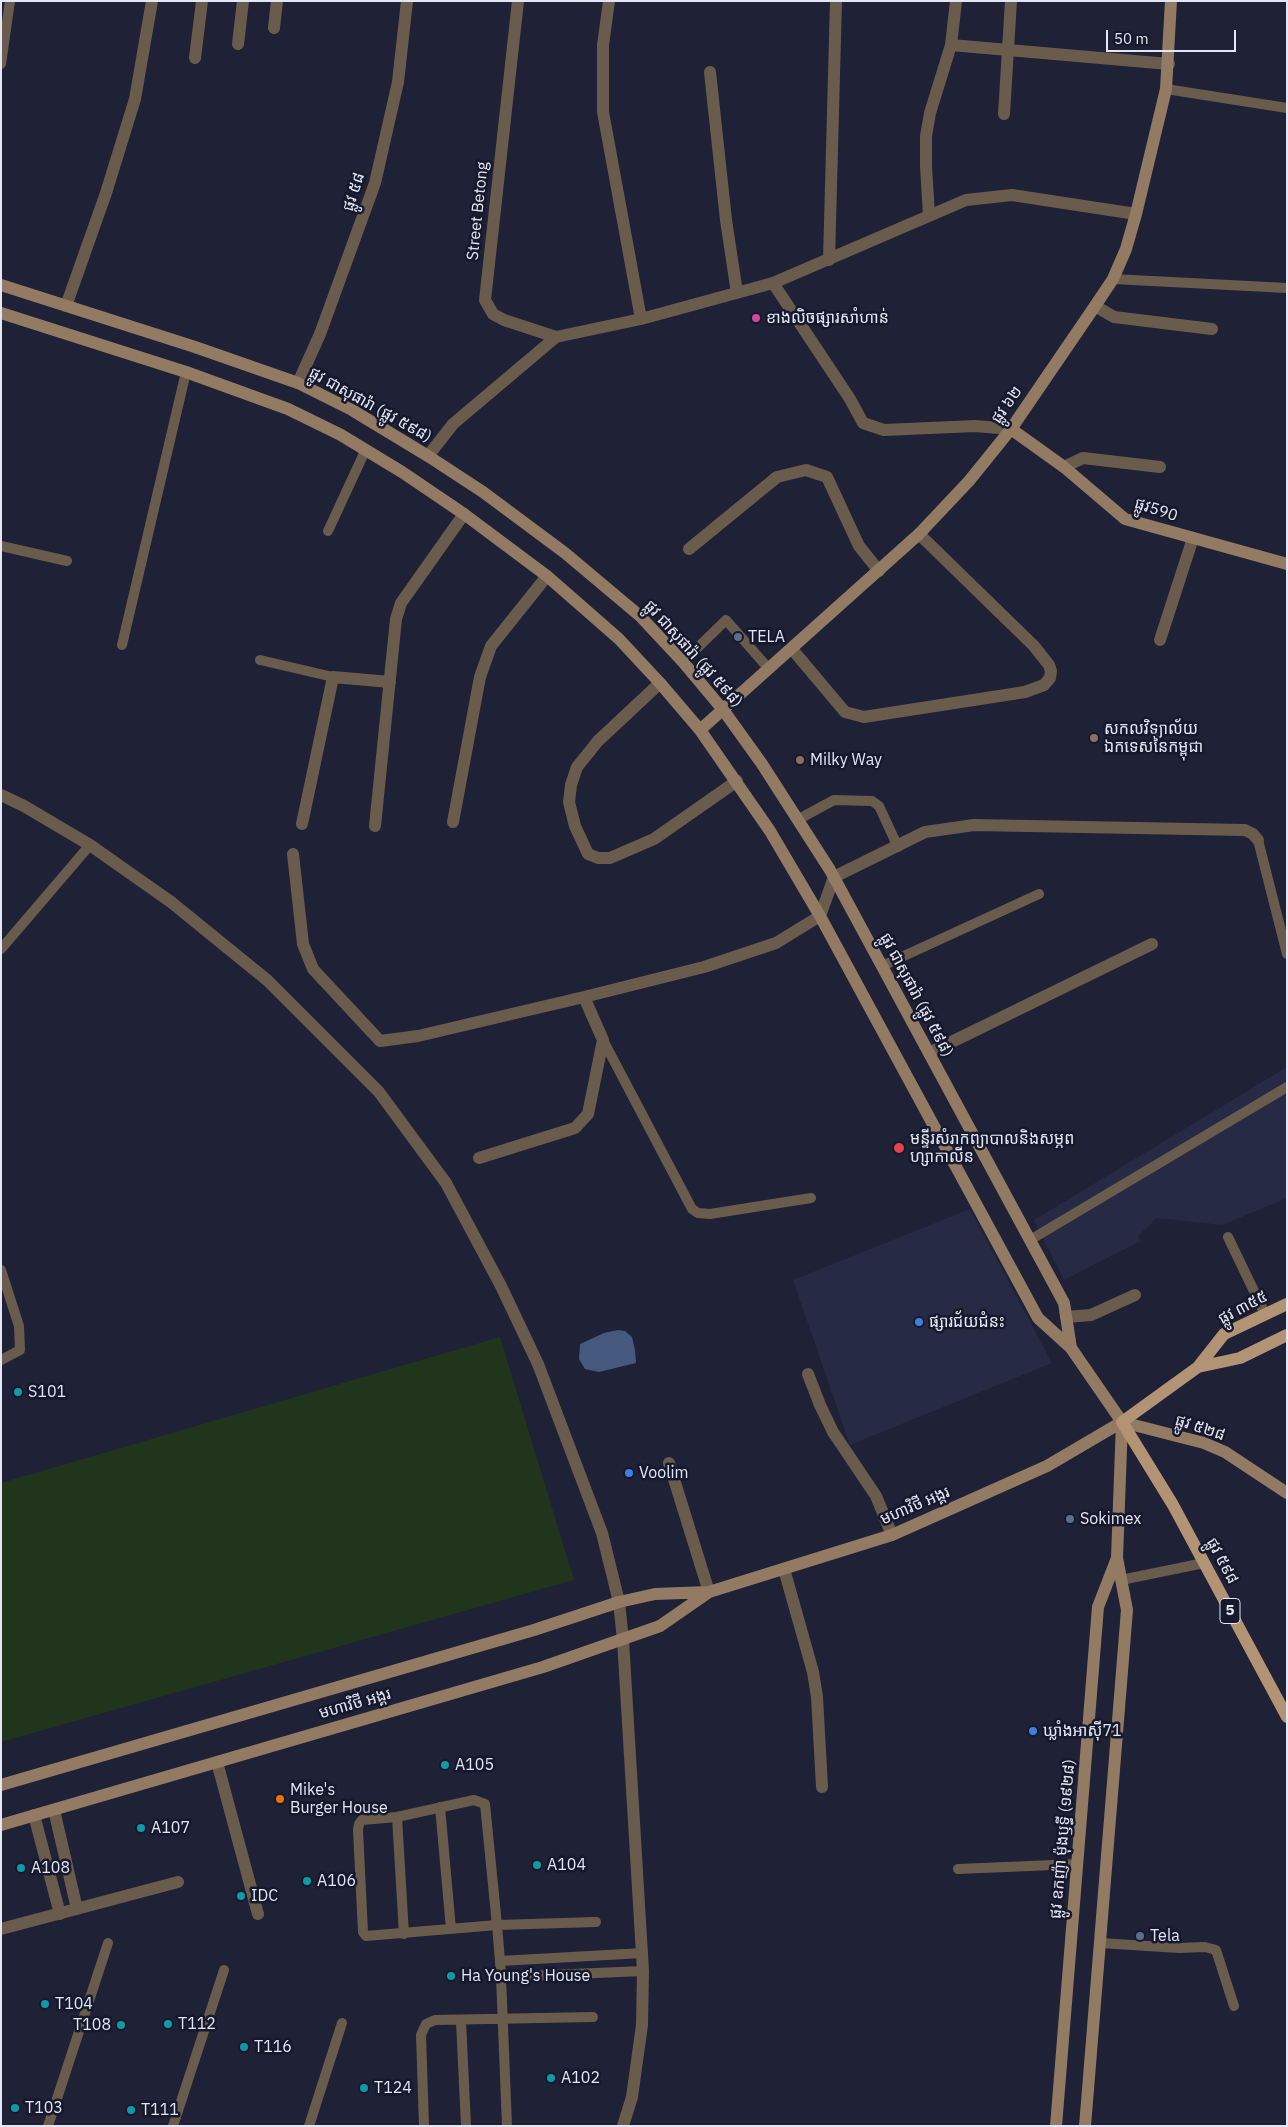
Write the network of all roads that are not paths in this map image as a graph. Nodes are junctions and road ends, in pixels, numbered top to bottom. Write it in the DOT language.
graph roads {
  1 [pos="10,1"];
  2 [pos="152,1"];
  3 [pos="202,1"];
  4 [pos="243,1"];
  5 [pos="277,1"];
  6 [pos="407,1"];
  7 [pos="518,1"];
  8 [pos="609,1"];
  9 [pos="836,1"];
  10 [pos="956,1"];
  11 [pos="1011,1"];
  12 [pos="1171,1"];
  13 [pos="274,28"];
  14 [pos="238,44"];
  15 [pos="951,45"];
  16 [pos="1008,49"];
  17 [pos="196,58"];
  18 [pos="1,64"];
  19 [pos="1169,64"];
  20 [pos="710,72"];
  21 [pos="1166,89"];
  22 [pos="1287,108"];
  23 [pos="1004,114"];
  24 [pos="1136,214"];
  25 [pos="929,215"];
  26 [pos="829,260"];
  27 [pos="1113,278"];
  28 [pos="773,283"];
  29 [pos="1,285"];
  30 [pos="1287,288"];
  31 [pos="738,293"];
  32 [pos="66,306"];
  33 [pos="1095,306"];
  34 [pos="1,313"];
  35 [pos="641,319"];
  36 [pos="1212,329"];
  37 [pos="556,337"];
  38 [pos="186,372"];
  39 [pos="298,383"];
  40 [pos="1010,430"];
  41 [pos="366,450"];
  42 [pos="428,456"];
  43 [pos="1064,467"];
  44 [pos="1160,467"];
  45 [pos="464,514"];
  46 [pos="328,531"];
  47 [pos="919,534"];
  48 [pos="1193,538"];
  49 [pos="1,546"];
  50 [pos="689,549"];
  51 [pos="67,561"];
  52 [pos="1287,564"];
  53 [pos="879,571"];
  54 [pos="547,576"];
  55 [pos="1160,640"];
  56 [pos="122,645"];
  57 [pos="792,648"];
  58 [pos="260,660"];
  59 [pos="683,662"];
  60 [pos="769,669"];
  61 [pos="333,677"];
  62 [pos="390,682"];
  63 [pos="660,683"];
  64 [pos="724,711"];
  65 [pos="700,730"];
  66 [pos="737,781"];
  67 [pos="1,795"];
  68 [pos="799,819"];
  69 [pos="454,822"];
  70 [pos="302,824"];
  71 [pos="375,826"];
  72 [pos="1258,840"];
  73 [pos="90,845"];
  74 [pos="898,847"];
  75 [pos="293,854"];
  76 [pos="834,877"];
  77 [pos="1039,894"];
  78 [pos="820,916"];
  79 [pos="1152,944"];
  80 [pos="1,949"];
  81 [pos="1287,954"];
  82 [pos="882,966"];
  83 [pos="584,997"];
  84 [pos="603,1040"];
  85 [pos="929,1053"];
  86 [pos="1287,1087"];
  87 [pos="479,1158"];
  88 [pos="811,1198"];
  89 [pos="1228,1237"];
  90 [pos="1030,1240"];
  91 [pos="1,1270"];
  92 [pos="1135,1295"];
  93 [pos="1287,1304"];
  94 [pos="1265,1314"];
  95 [pos="1066,1317"];
  96 [pos="1287,1335"];
  97 [pos="1071,1348"];
  98 [pos="1,1360"];
  99 [pos="1198,1366"];
  100 [pos="808,1374"];
  101 [pos="1122,1422"];
  102 [pos="669,1463"];
  103 [pos="1287,1493"];
  104 [pos="892,1534"];
  105 [pos="1118,1558"];
  106 [pos="1204,1563"];
  107 [pos="784,1568"];
  108 [pos="1121,1580"];
  109 [pos="709,1592"];
  110 [pos="619,1602"];
  111 [pos="623,1640"];
  112 [pos="1287,1717"];
  113 [pos="217,1762"];
  114 [pos="1,1785"];
  115 [pos="822,1787"];
  116 [pos="440,1807"];
  117 [pos="54,1810"];
  118 [pos="34,1816"];
  119 [pos="397,1817"];
  120 [pos="1,1825"];
  121 [pos="1077,1864"];
  122 [pos="958,1869"];
  123 [pos="178,1882"];
  124 [pos="77,1909"];
  125 [pos="60,1914"];
  126 [pos="258,1914"];
  127 [pos="596,1922"];
  128 [pos="497,1926"];
  129 [pos="1,1929"];
  130 [pos="451,1929"];
  131 [pos="404,1934"];
  132 [pos="108,1943"];
  133 [pos="1100,1943"];
  134 [pos="642,1953"];
  135 [pos="500,1961"];
  136 [pos="224,1970"];
  137 [pos="643,1971"];
  138 [pos="501,1977"];
  139 [pos="1234,2006"];
  140 [pos="593,2017"];
  141 [pos="504,2018"];
  142 [pos="461,2021"];
  143 [pos="342,2023"];
  144 [pos="48,2126"];
  145 [pos="173,2126"];
  146 [pos="309,2126"];
  147 [pos="424,2126"];
  148 [pos="466,2126"];
  149 [pos="507,2126"];
  150 [pos="623,2126"];
  151 [pos="1056,2126"];
  152 [pos="1085,2126"];
  1 -- 18 [label="lane"];
  2 -- 32 [label="street"];
  3 -- 17 [label="street"];
  4 -- 14 [label="street"];
  5 -- 13 [label="street"];
  6 -- 39 [label="street, ផ្លូវ ៥៨"];
  7 -- 37 [label="street, Street Betong"];
  8 -- 35 [label="street"];
  9 -- 26 [label="street"];
  10 -- 15 [label="street"];
  11 -- 16 [label="street"];
  12 -- 19 [label="main road, ផ្លូវ ៦២"];
  15 -- 16 [label="street"];
  15 -- 25 [label="street"];
  16 -- 19 [label="street"];
  16 -- 23 [label="street"];
  19 -- 21 [label="main road, ផ្លូវ ៦២"];
  20 -- 31 [label="street"];
  21 -- 22 [label="lane"];
  21 -- 24 [label="main road, ផ្លូវ ៦២"];
  24 -- 25 [label="street"];
  24 -- 27 [label="main road, ផ្លូវ ៦២"];
  25 -- 26 [label="street"];
  26 -- 28 [label="street"];
  27 -- 30 [label="lane"];
  27 -- 33 [label="main road, ផ្លូវ ៦២"];
  28 -- 31 [label="street"];
  28 -- 40 [label="street"];
  29 -- 32 [label="main road, ផ្លូវ ជាសុផារ៉ា (ផ្លូវ ៥៩៨)"];
  31 -- 35 [label="street"];
  32 -- 39 [label="main road, ផ្លូវ ជាសុផារ៉ា (ផ្លូវ ៥៩៨)"];
  33 -- 36 [label="street"];
  33 -- 40 [label="main road, ផ្លូវ ៦២"];
  34 -- 38 [label="main road, ផ្លូវ ជាសុផារ៉ា (ផ្លូវ ៥៩៨)"];
  35 -- 37 [label="street"];
  37 -- 42 [label="street"];
  38 -- 41 [label="main road, ផ្លូវ ជាសុផារ៉ា (ផ្លូវ ៥៩៨)"];
  38 -- 56 [label="lane"];
  39 -- 42 [label="main road, ផ្លូវ ជាសុផារ៉ា (ផ្លូវ ៥៩៨)"];
  40 -- 43 [label="main road, ផ្លូវ590"];
  40 -- 47 [label="main road, ផ្លូវ ៦២"];
  41 -- 45 [label="main road, ផ្លូវ ជាសុផារ៉ា (ផ្លូវ ៥៩៨)"];
  41 -- 46 [label="lane"];
  42 -- 59 [label="main road, ផ្លូវ ជាសុផារ៉ា (ផ្លូវ ៥៩៨)"];
  43 -- 44 [label="street"];
  43 -- 48 [label="main road, ផ្លូវ590"];
  45 -- 54 [label="main road, ផ្លូវ ជាសុផារ៉ា (ផ្លូវ ៥៩៨)"];
  45 -- 62 [label="street"];
  47 -- 53 [label="main road, ផ្លូវ ៦២"];
  47 -- 57 [label="street"];
  48 -- 52 [label="main road, ផ្លូវ590"];
  48 -- 55 [label="street"];
  49 -- 51 [label="lane"];
  50 -- 53 [label="street"];
  53 -- 57 [label="main road, ផ្លូវ ៦២"];
  54 -- 63 [label="main road, ផ្លូវ ជាសុផារ៉ា (ផ្លូវ ៥៩៨)"];
  54 -- 69 [label="street"];
  57 -- 60 [label="main road, ផ្លូវ ៦២"];
  58 -- 61 [label="lane"];
  59 -- 60 [label="lane"];
  59 -- 64 [label="main road, ផ្លូវ ជាសុផារ៉ា (ផ្លូវ ៥៩៨)"];
  60 -- 64 [label="main road, ផ្លូវ ៦២"];
  61 -- 62 [label="street"];
  61 -- 70 [label="street"];
  62 -- 71 [label="street"];
  63 -- 65 [label="main road, ផ្លូវ ជាសុផារ៉ា (ផ្លូវ ៥៩៨)"];
  63 -- 66 [label="street"];
  64 -- 65 [label="main road, ផ្លូវ ៦២"];
  64 -- 68 [label="main road, ផ្លូវ ជាសុផារ៉ា (ផ្លូវ ៥៩៨)"];
  65 -- 66 [label="main road, ផ្លូវ ជាសុផារ៉ា (ផ្លូវ ៥៩៨)"];
  66 -- 78 [label="main road, ផ្លូវ ជាសុផារ៉ា (ផ្លូវ ៥៩៨)"];
  67 -- 73 [label="street"];
  68 -- 74 [label="lane"];
  68 -- 76 [label="main road, ផ្លូវ ជាសុផារ៉ា (ផ្លូវ ៥៩៨)"];
  72 -- 74 [label="street"];
  72 -- 81 [label="lane"];
  73 -- 80 [label="lane"];
  73 -- 110 [label="street"];
  74 -- 76 [label="street"];
  75 -- 83 [label="street"];
  76 -- 78 [label="street"];
  76 -- 82 [label="main road, ផ្លូវ ជាសុផារ៉ា (ផ្លូវ ៥៩៨)"];
  77 -- 82 [label="lane"];
  78 -- 83 [label="street"];
  78 -- 97 [label="main road, ផ្លូវ ជាសុផារ៉ា (ផ្លូវ ៥៩៨)"];
  79 -- 85 [label="street"];
  82 -- 85 [label="main road, ផ្លូវ ជាសុផារ៉ា (ផ្លូវ ៥៩៨)"];
  83 -- 84 [label="street"];
  84 -- 87 [label="street"];
  84 -- 88 [label="lane"];
  85 -- 90 [label="main road, ផ្លូវ ជាសុផារ៉ា (ផ្លូវ ៥៩៨)"];
  86 -- 90 [label="lane"];
  89 -- 94 [label="lane"];
  90 -- 95 [label="main road, ផ្លូវ ជាសុផារ៉ា (ផ្លូវ ៥៩៨)"];
  91 -- 98 [label="lane"];
  92 -- 95 [label="street"];
  93 -- 94 [label="main road, ផ្លូវ ៣៥៥"];
  94 -- 99 [label="main road, ផ្លូវ ៣៥៥"];
  95 -- 97 [label="main road, ផ្លូវ ជាសុផារ៉ា (ផ្លូវ ៥៩៨)"];
  96 -- 99 [label="main road, ផ្លូវ ៣៥៥"];
  97 -- 101 [label="main road, ផ្លូវ ជាសុផារ៉ា (ផ្លូវ ៥៩៨)"];
  99 -- 101 [label="main road, ផ្លូវ ៣៥៥"];
  100 -- 104 [label="street"];
  101 -- 103 [label="main road, ផ្លូវ ៥២៨"];
  101 -- 104 [label="main road, មហាវិថី អង្គរ"];
  101 -- 105 [label="main road, ផ្លូវ ឧកញ៉ា ម៉ុងឫទ្ធី (១៩២៨)"];
  101 -- 106 [label="main road, ផ្លូវ ៥៩៨ / 5"];
  102 -- 109 [label="street"];
  104 -- 107 [label="main road, មហាវិថី អង្គរ"];
  105 -- 108 [label="main road, ផ្លូវ ឧកញ៉ា ម៉ុងឫទ្ធី (១៩២៨)"];
  105 -- 121 [label="main road, ផ្លូវ ឧកញ៉ា ម៉ុងឫទ្ធី (១៩២៨)"];
  106 -- 108 [label="lane"];
  106 -- 112 [label="main road, ផ្លូវ ៥៩៨ / 5"];
  107 -- 109 [label="main road, មហាវិថី អង្គរ"];
  107 -- 115 [label="street"];
  108 -- 133 [label="main road, ផ្លូវ ឧកញ៉ា ម៉ុងឫទ្ធី (១៩២៨)"];
  109 -- 110 [label="main road, មហាវិថី អង្គរ"];
  109 -- 111 [label="main road, មហាវិថី អង្គរ"];
  110 -- 111 [label="street"];
  110 -- 114 [label="main road, មហាវិថី អង្គរ"];
  111 -- 113 [label="main road, មហាវិថី អង្គរ"];
  111 -- 134 [label="street"];
  113 -- 117 [label="main road, មហាវិថី អង្គរ"];
  113 -- 126 [label="street"];
  116 -- 119 [label="lane"];
  116 -- 128 [label="lane"];
  116 -- 130 [label="lane"];
  117 -- 118 [label="main road, មហាវិថី អង្គរ"];
  117 -- 124 [label="street"];
  118 -- 120 [label="main road, មហាវិថី អង្គរ"];
  118 -- 125 [label="street"];
  119 -- 131 [label="lane"];
  119 -- 131 [label="lane"];
  121 -- 122 [label="lane"];
  121 -- 151 [label="main road, ផ្លូវ ឧកញ៉ា ម៉ុងឫទ្ធី (១៩២៨)"];
  123 -- 124 [label="street"];
  124 -- 125 [label="street"];
  125 -- 129 [label="street"];
  127 -- 128 [label="lane"];
  128 -- 130 [label="lane"];
  128 -- 135 [label="lane"];
  130 -- 131 [label="lane"];
  132 -- 144 [label="lane"];
  133 -- 139 [label="lane"];
  133 -- 152 [label="main road, ផ្លូវ ឧកញ៉ា ម៉ុងឫទ្ធី (១៩២៨)"];
  134 -- 135 [label="lane"];
  134 -- 137 [label="street"];
  135 -- 138 [label="lane"];
  136 -- 145 [label="lane"];
  137 -- 138 [label="lane"];
  137 -- 150 [label="street"];
  138 -- 141 [label="lane"];
  140 -- 141 [label="lane"];
  141 -- 142 [label="lane"];
  141 -- 149 [label="lane"];
  142 -- 147 [label="lane"];
  142 -- 148 [label="lane"];
  143 -- 146 [label="lane"];
}
